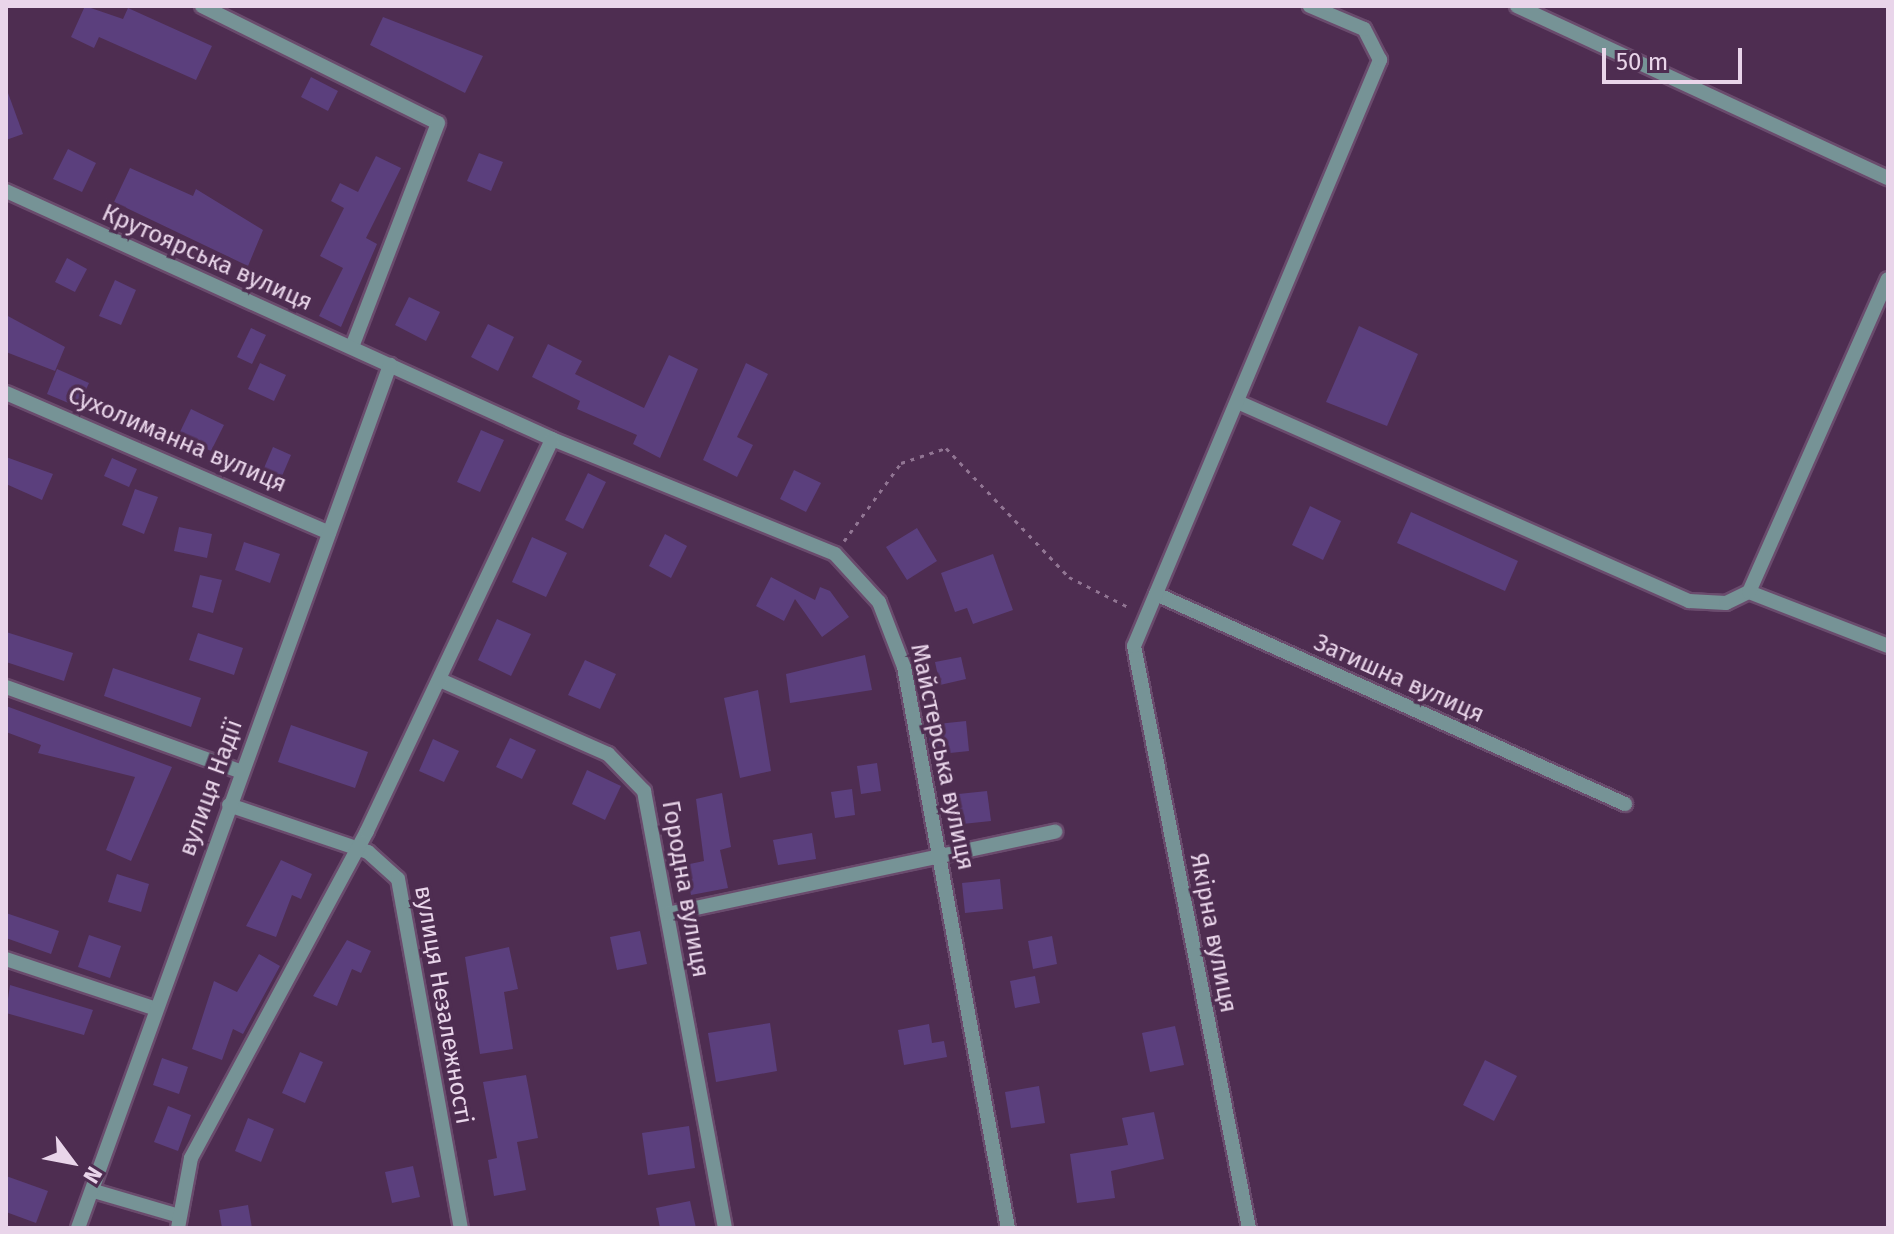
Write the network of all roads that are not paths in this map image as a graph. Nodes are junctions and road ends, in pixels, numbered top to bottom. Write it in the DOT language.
graph roads {
  1 [pos="202,6"];
  2 [pos="1310,6"];
  3 [pos="1517,6"];
  4 [pos="1888,178"];
  5 [pos="6,191"];
  6 [pos="1888,279"];
  7 [pos="352,347"];
  8 [pos="390,365"];
  9 [pos="6,393"];
  10 [pos="1240,403"];
  11 [pos="552,439"];
  12 [pos="329,533"];
  13 [pos="1749,592"];
  14 [pos="1156,594"];
  15 [pos="1888,646"];
  16 [pos="440,680"];
  17 [pos="6,687"];
  18 [pos="239,771"];
  19 [pos="1625,804"];
  20 [pos="229,805"];
  21 [pos="1055,832"];
  22 [pos="357,848"];
  23 [pos="941,857"];
  24 [pos="668,914"];
  25 [pos="6,959"];
  26 [pos="153,1008"];
  27 [pos="94,1191"];
  28 [pos="177,1222"];
  29 [pos="78,1228"];
  30 [pos="461,1228"];
  31 [pos="725,1228"];
  32 [pos="1008,1228"];
  33 [pos="1249,1228"];
  1 -- 7 [label="street"];
  2 -- 10 [label="street"];
  3 -- 4 [label="street"];
  5 -- 7 [label="street, Крутоярська вулиця"];
  6 -- 13 [label="street"];
  7 -- 8 [label="street, Крутоярська вулиця"];
  8 -- 11 [label="street"];
  8 -- 12 [label="street, вулиця Надії"];
  9 -- 12 [label="street, Сухолиманна вулиця"];
  10 -- 13 [label="street"];
  10 -- 14 [label="street"];
  11 -- 16 [label="street"];
  11 -- 23 [label="street, Майстерська вулиця"];
  12 -- 18 [label="street, вулиця Надії"];
  13 -- 15 [label="street"];
  14 -- 19 [label="street, Затишна вулиця"];
  14 -- 33 [label="street, Якірна вулиця"];
  16 -- 22 [label="street"];
  16 -- 24 [label="street, Городна вулиця"];
  17 -- 18 [label="street"];
  18 -- 20 [label="street, вулиця Надії"];
  20 -- 22 [label="street, вулиця Незалежності"];
  20 -- 26 [label="street, вулиця Надії"];
  21 -- 23 [label="street"];
  22 -- 28 [label="street"];
  22 -- 30 [label="street, вулиця Незалежності"];
  23 -- 24 [label="street"];
  23 -- 32 [label="street, Майстерська вулиця"];
  24 -- 31 [label="street, Городна вулиця"];
  25 -- 26 [label="street"];
  26 -- 27 [label="street, вулиця Надії"];
  27 -- 28 [label="street"];
  27 -- 29 [label="street, вулиця Надії"];
}
